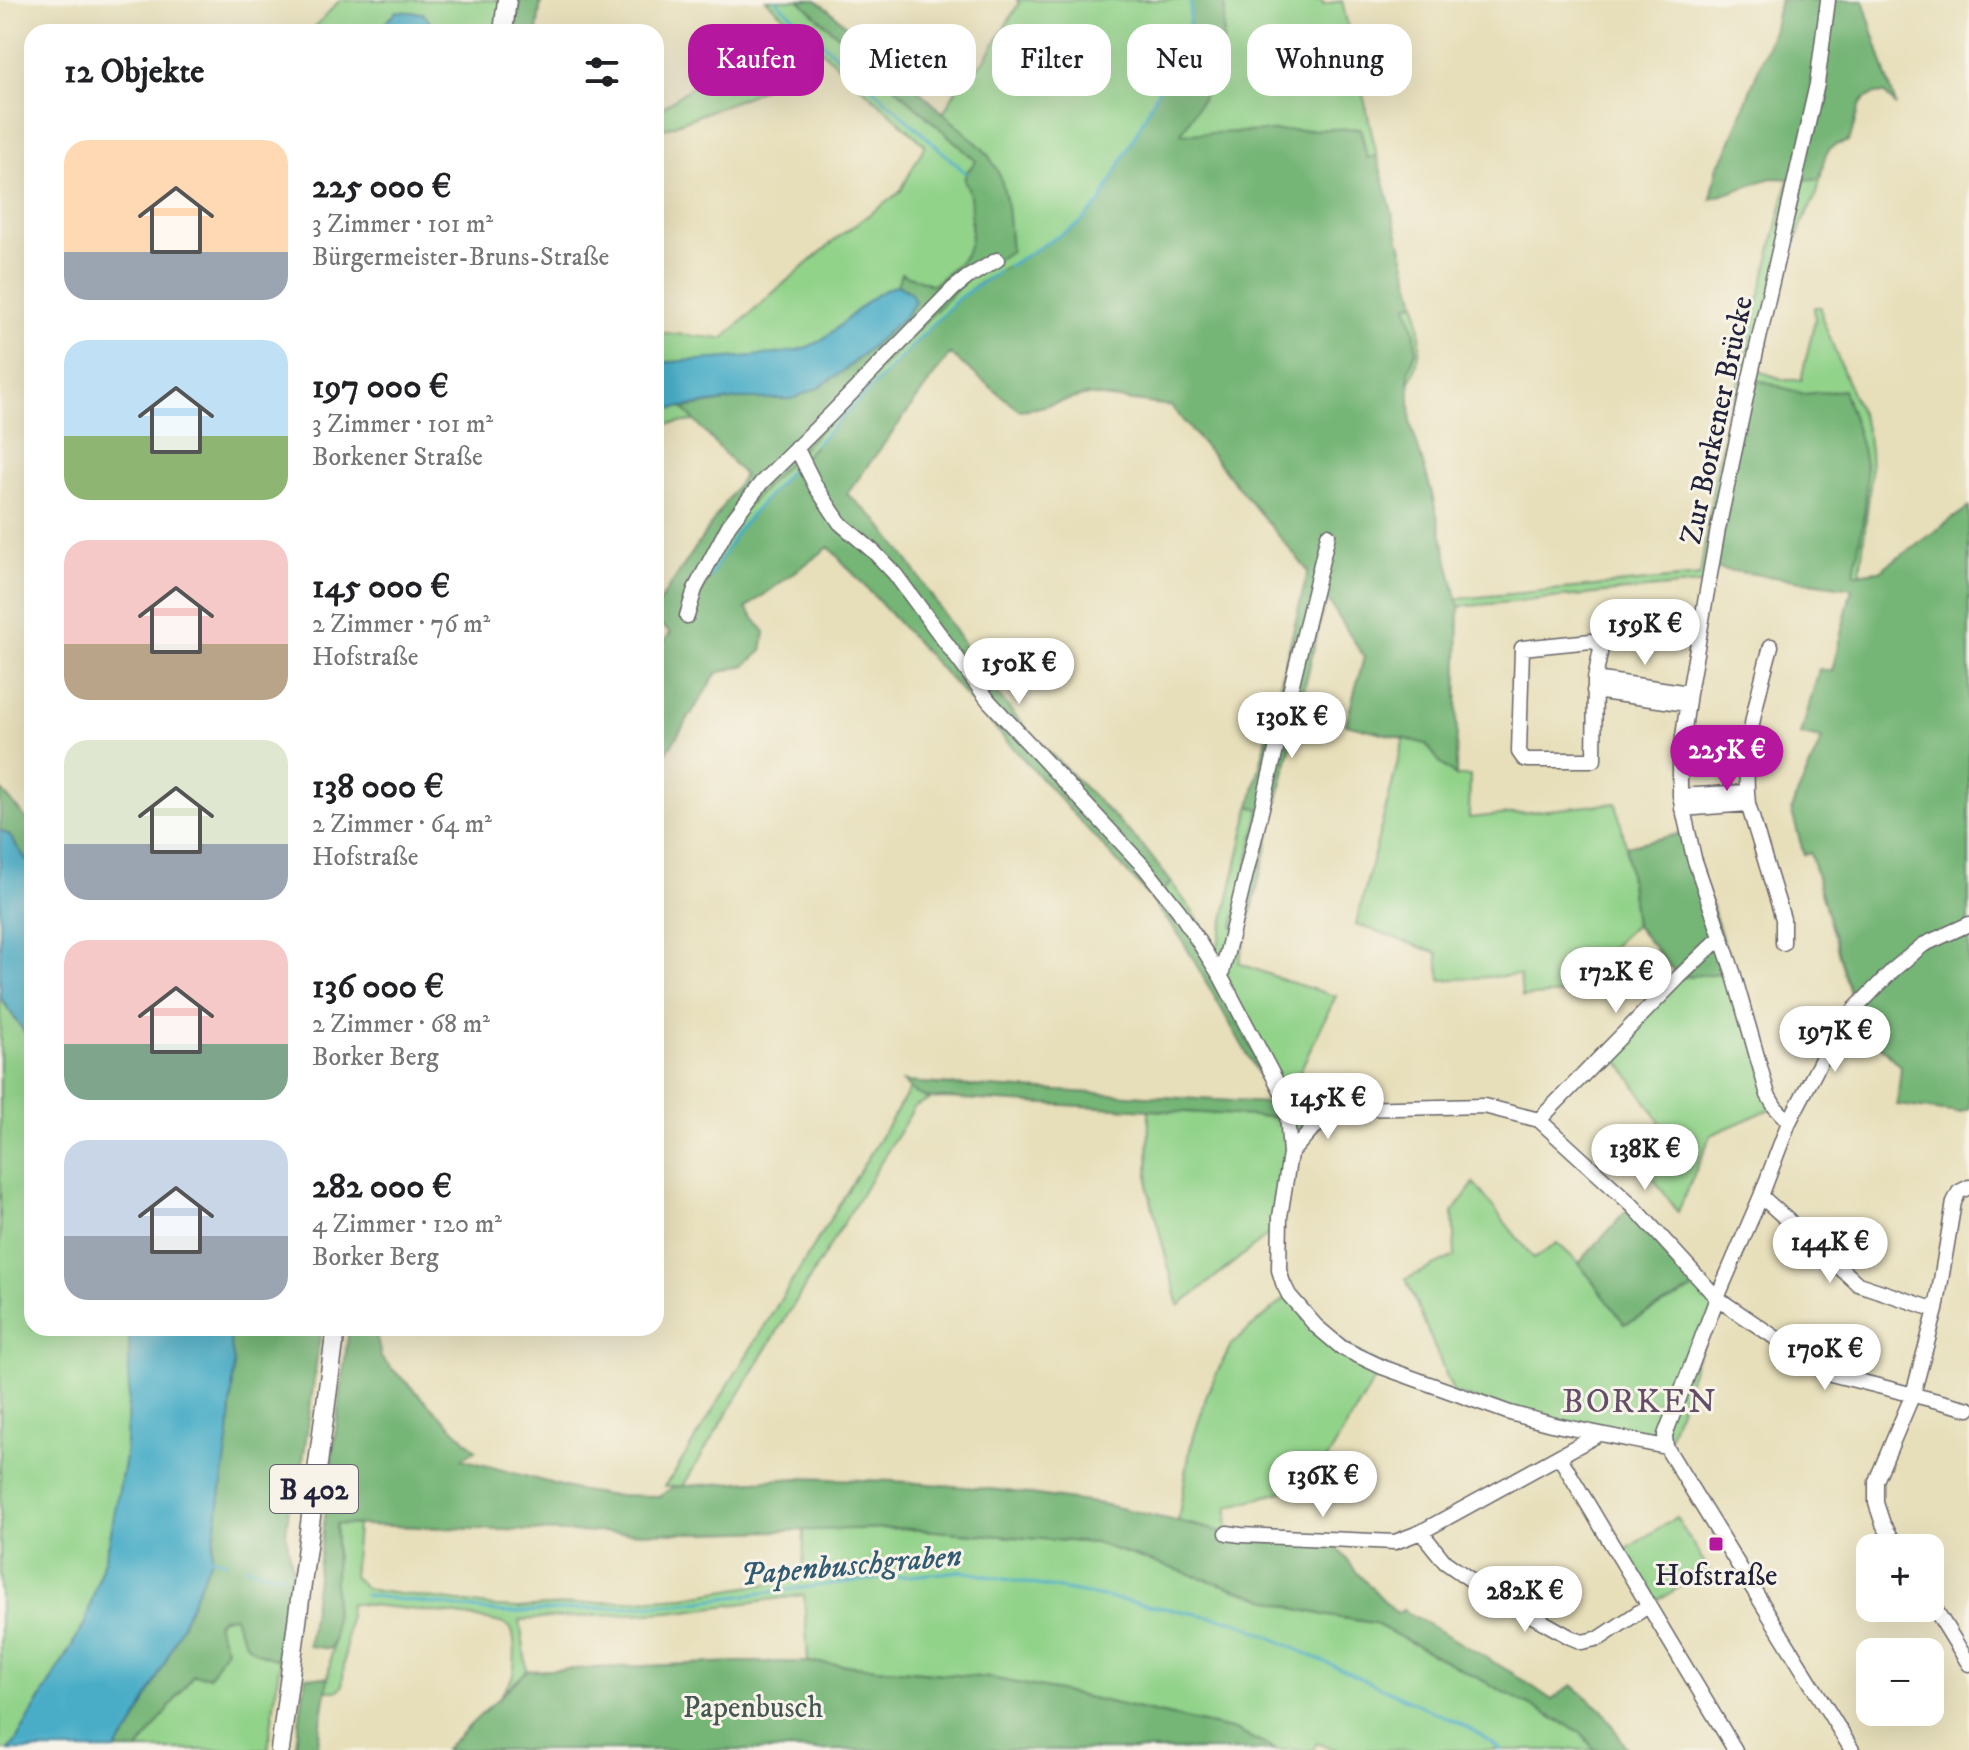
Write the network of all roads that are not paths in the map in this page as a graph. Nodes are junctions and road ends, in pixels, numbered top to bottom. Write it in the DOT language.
graph roads {
  1 [pos="507,0"];
  2 [pos="1828,0"];
  3 [pos="504,24"];
  4 [pos="997,260"];
  5 [pos="796,447"];
  6 [pos="1328,535"];
  7 [pos="687,616"];
  8 [pos="1771,646"];
  9 [pos="1594,685"];
  10 [pos="1688,698"];
  11 [pos="1747,798"];
  12 [pos="1681,803"];
  13 [pos="1969,924"];
  14 [pos="1721,937"];
  15 [pos="1783,943"];
  16 [pos="1221,977"];
  17 [pos="1286,1100"];
  18 [pos="1354,1109"];
  19 [pos="1539,1120"];
  20 [pos="1789,1122"];
  21 [pos="1290,1154"];
  22 [pos="1969,1187"];
  23 [pos="1761,1196"];
  24 [pos="1717,1298"];
  25 [pos="1936,1310"];
  26 [pos="335,1336"];
  27 [pos="1913,1394"];
  28 [pos="1969,1409"];
  29 [pos="1599,1434"];
  30 [pos="1666,1447"];
  31 [pos="1559,1456"];
  32 [pos="1421,1532"];
  33 [pos="1227,1533"];
  34 [pos="1889,1534"];
  35 [pos="1648,1606"];
  36 [pos="1943,1622"];
  37 [pos="1969,1664"];
  38 [pos="280,1750"];
  39 [pos="1735,1750"];
  40 [pos="1852,1750"];
  1 -- 3 [label="main road"];
  2 -- 10 [label="street, Zur Borkener Brücke"];
  4 -- 5 [label="street"];
  5 -- 7 [label="street"];
  5 -- 16 [label="street"];
  6 -- 16 [label="street"];
  8 -- 11 [label="street"];
  9 -- 9 [label="street"];
  9 -- 10 [label="street"];
  10 -- 12 [label="street, Zur Borkener Brücke"];
  11 -- 12 [label="street"];
  11 -- 15 [label="street"];
  12 -- 14 [label="street, Zur Borkener Brücke"];
  13 -- 20 [label="street"];
  14 -- 19 [label="street"];
  14 -- 20 [label="street, Zur Borkener Brücke"];
  16 -- 17 [label="street"];
  17 -- 18 [label="street"];
  17 -- 21 [label="street"];
  18 -- 19 [label="street"];
  18 -- 21 [label="street"];
  19 -- 24 [label="street"];
  20 -- 23 [label="street"];
  21 -- 29 [label="street"];
  22 -- 25 [label="street"];
  23 -- 24 [label="street"];
  23 -- 25 [label="street"];
  24 -- 27 [label="street"];
  24 -- 30 [label="street"];
  25 -- 27 [label="street"];
  26 -- 38 [label="main road, B 402"];
  27 -- 28 [label="street"];
  27 -- 34 [label="street"];
  29 -- 30 [label="street"];
  29 -- 31 [label="street"];
  30 -- 40 [label="street"];
  31 -- 32 [label="street"];
  31 -- 35 [label="street"];
  32 -- 33 [label="street"];
  32 -- 35 [label="street"];
  35 -- 39 [label="street"];
  36 -- 37 [label="street"];
}
